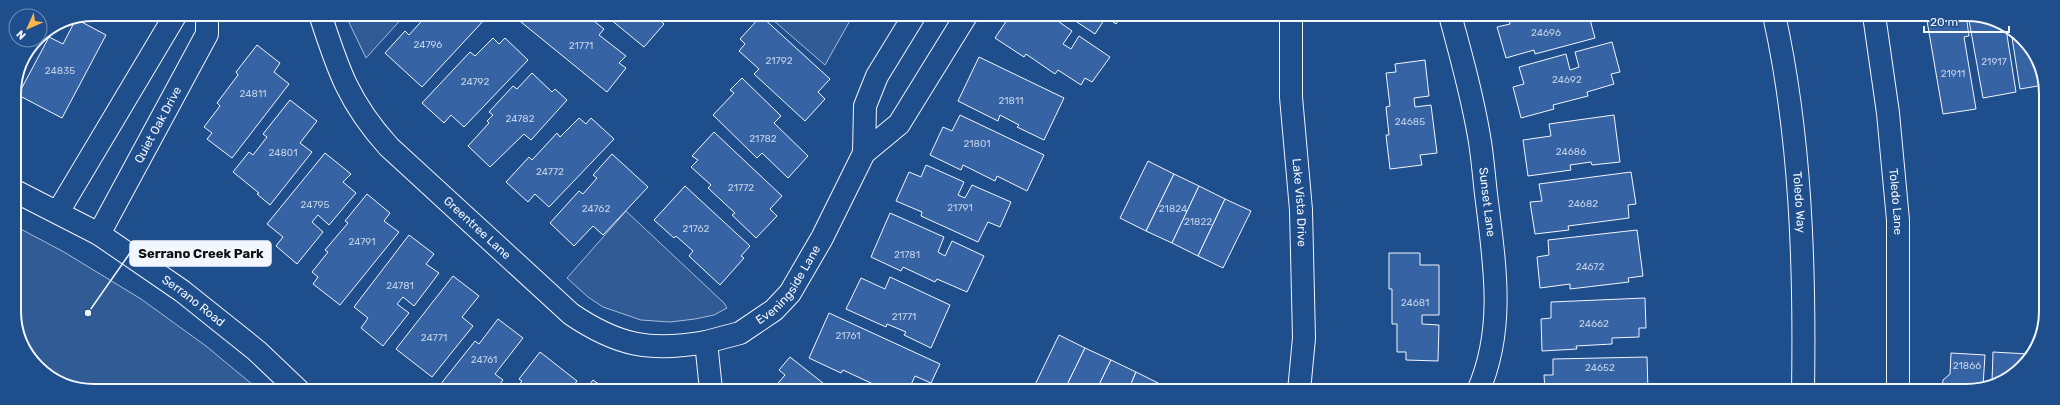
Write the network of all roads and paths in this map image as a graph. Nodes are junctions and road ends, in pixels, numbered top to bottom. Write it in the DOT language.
graph roads {
  1 [pos="169,21"];
  2 [pos="196,21"];
  3 [pos="322,21"];
  4 [pos="911,21"];
  5 [pos="963,21"];
  6 [pos="1292,21"];
  7 [pos="1452,21"];
  8 [pos="1775,21"];
  9 [pos="1875,21"];
  10 [pos="207,24"];
  11 [pos="864,153"];
  12 [pos="21,194"];
  13 [pos="58,212"];
  14 [pos="99,234"];
  15 [pos="706,342"];
  16 [pos="292,384"];
  17 [pos="710,384"];
  18 [pos="1300,384"];
  19 [pos="1481,384"];
  20 [pos="1803,384"];
  21 [pos="1898,384"];
  1 -- 13 [label="street"];
  2 -- 10 [label="street"];
  3 -- 15 [label="street, Greentree Lane"];
  4 -- 11 [label="street, Eveningside Lane"];
  5 -- 11 [label="street, Eveningside Lane"];
  6 -- 18 [label="street, Lake Vista Drive"];
  7 -- 19 [label="street, Sunset Lane"];
  8 -- 20 [label="street, Toledo Way"];
  9 -- 21 [label="street, Toledo Lane"];
  10 -- 14 [label="street, Quiet Oak Drive"];
  11 -- 15 [label="street, Eveningside Lane"];
  12 -- 13 [label="street, Serrano Road"];
  13 -- 14 [label="street, Serrano Road"];
  14 -- 16 [label="street, Serrano Road"];
  15 -- 17 [label="street"];
}
